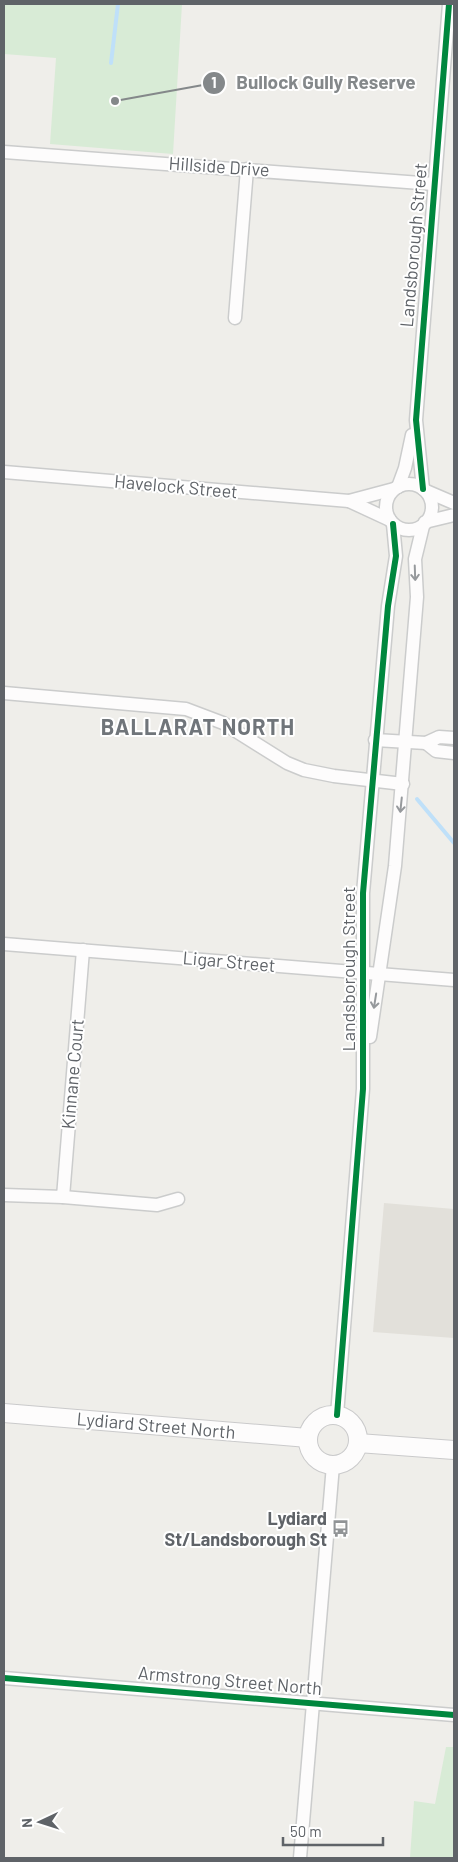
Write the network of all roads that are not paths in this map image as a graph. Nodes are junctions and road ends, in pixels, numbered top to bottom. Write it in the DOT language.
graph roads {
  1 [pos="449,4"];
  2 [pos="4,152"];
  3 [pos="247,169"];
  4 [pos="434,184"];
  5 [pos="234,318"];
  6 [pos="416,420"];
  7 [pos="4,472"];
  8 [pos="396,488"];
  9 [pos="424,490"];
  10 [pos="349,501"];
  11 [pos="454,503"];
  12 [pos="454,515"];
  13 [pos="392,522"];
  14 [pos="424,524"];
  15 [pos="4,693"];
  16 [pos="454,738"];
  17 [pos="375,740"];
  18 [pos="406,742"];
  19 [pos="426,743"];
  20 [pos="454,753"];
  21 [pos="372,781"];
  22 [pos="403,784"];
  23 [pos="4,944"];
  24 [pos="83,950"];
  25 [pos="363,972"];
  26 [pos="380,974"];
  27 [pos="454,980"];
  28 [pos="363,1089"];
  29 [pos="4,1195"];
  30 [pos="63,1197"];
  31 [pos="178,1199"];
  32 [pos="4,1413"];
  33 [pos="336,1415"];
  34 [pos="308,1438"];
  35 [pos="358,1443"];
  36 [pos="454,1450"];
  37 [pos="333,1465"];
  38 [pos="4,1678"];
  39 [pos="312,1703"];
  40 [pos="454,1714"];
  41 [pos="300,1858"];
  1 -- 4 [label="street, Landsborough Street"];
  2 -- 3 [label="street, Hillside Drive"];
  3 -- 4 [label="street, Hillside Drive"];
  3 -- 5 [label="street"];
  4 -- 6 [label="street, Landsborough Street"];
  6 -- 8 [label="street, Landsborough Street"];
  6 -- 9 [label="street, Landsborough Street"];
  7 -- 10 [label="street, Havelock Street"];
  8 -- 9 [label="street"];
  8 -- 10 [label="street, Havelock Street"];
  8 -- 13 [label="street"];
  9 -- 11 [label="street"];
  9 -- 14 [label="street"];
  10 -- 13 [label="street, Havelock Street"];
  12 -- 14 [label="street"];
  13 -- 14 [label="street"];
  13 -- 17 [label="street, Landsborough Street"];
  14 -- 18 [label="street, Landsborough Street, one-way"];
  15 -- 21 [label="street"];
  16 -- 19 [label="street"];
  17 -- 18 [label="street"];
  17 -- 21 [label="street, Landsborough Street"];
  18 -- 19 [label="street"];
  18 -- 22 [label="street, Landsborough Street"];
  19 -- 20 [label="street"];
  21 -- 22 [label="street"];
  21 -- 25 [label="street, Landsborough Street"];
  22 -- 26 [label="street, Landsborough Street, one-way"];
  23 -- 24 [label="street, Ligar Street"];
  24 -- 25 [label="street, Ligar Street"];
  24 -- 30 [label="street, Kinnane Court"];
  25 -- 26 [label="street, Ligar Street"];
  25 -- 28 [label="street, Landsborough Street"];
  26 -- 27 [label="street, Ligar Street"];
  26 -- 28 [label="street, Landsborough Street, one-way"];
  28 -- 33 [label="street, Landsborough Street"];
  29 -- 30 [label="street"];
  30 -- 31 [label="street"];
  32 -- 34 [label="street, Lydiard Street North"];
  33 -- 34 [label="street"];
  33 -- 35 [label="street"];
  34 -- 37 [label="street"];
  35 -- 36 [label="street"];
  35 -- 37 [label="street"];
  37 -- 39 [label="street"];
  38 -- 39 [label="street, Armstrong Street North"];
  39 -- 40 [label="street, Armstrong Street North"];
  39 -- 41 [label="street"];
}
